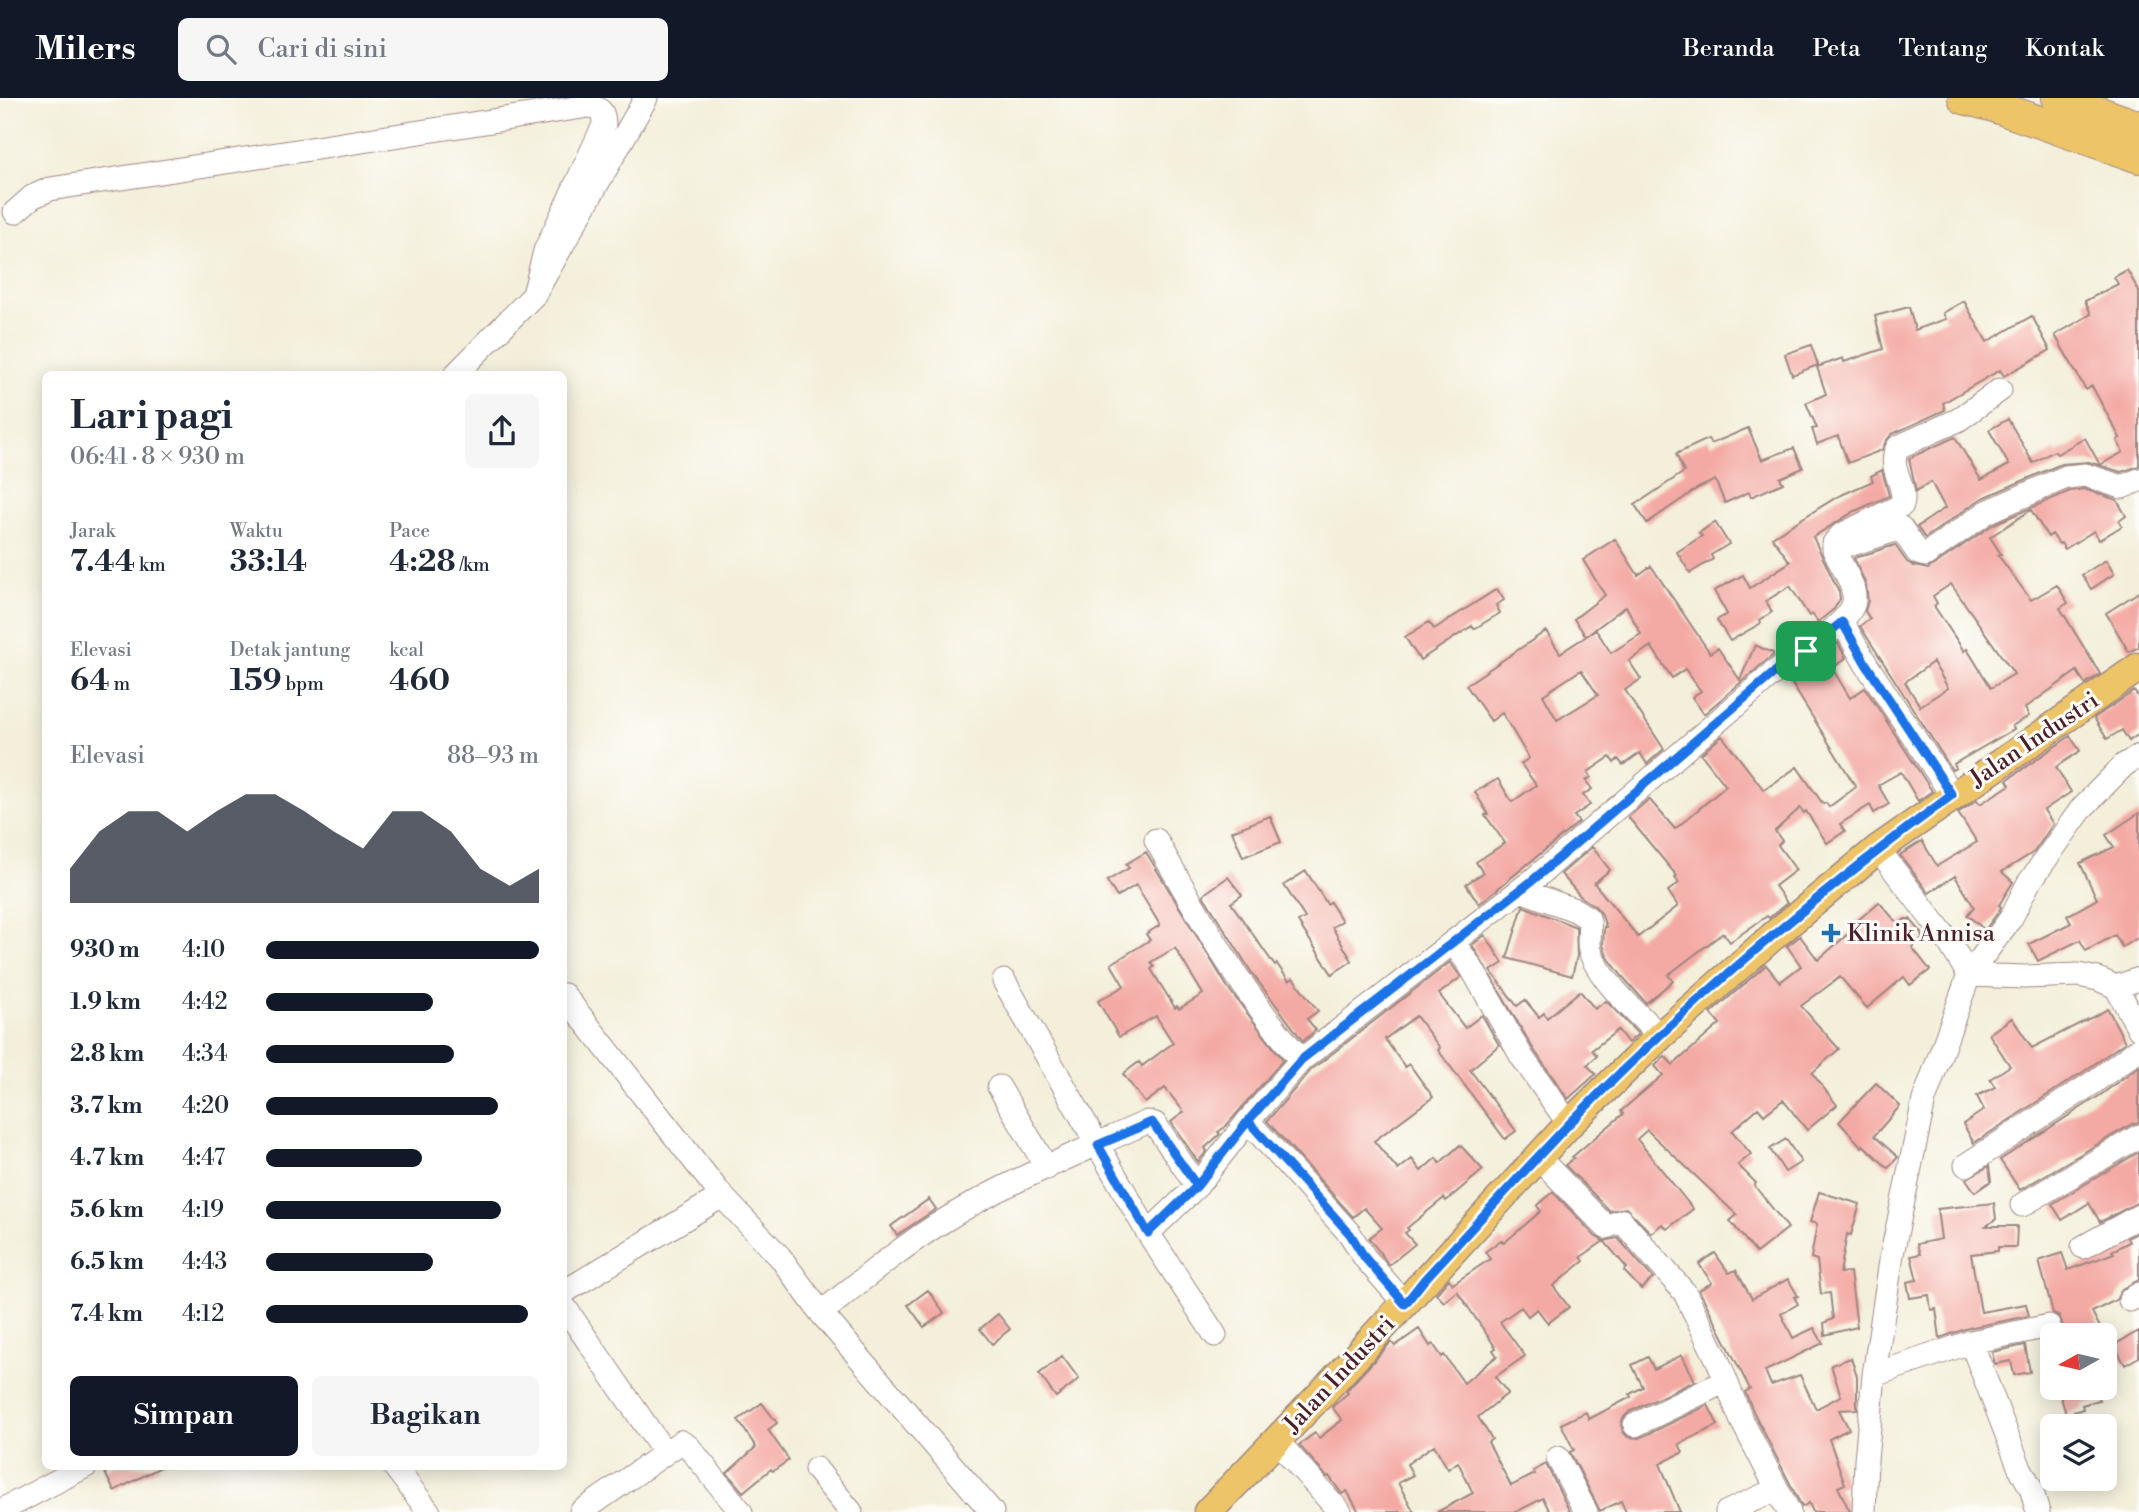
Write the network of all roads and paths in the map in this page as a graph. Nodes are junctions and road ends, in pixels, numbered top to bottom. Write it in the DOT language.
graph roads {
  1 [pos="646,98"];
  2 [pos="1964,98"];
  3 [pos="2057,98"];
  4 [pos="2139,127"];
  5 [pos="2139,158"];
  6 [pos="15,212"];
  7 [pos="534,295"];
  8 [pos="459,371"];
  9 [pos="2000,390"];
  10 [pos="2139,480"];
  11 [pos="1834,550"];
  12 [pos="1842,622"];
  13 [pos="2139,667"];
  14 [pos="2139,756"];
  15 [pos="1952,795"];
  16 [pos="1156,840"];
  17 [pos="1878,849"];
  18 [pos="1520,890"];
  19 [pos="1453,942"];
  20 [pos="1969,975"];
  21 [pos="2139,979"];
  22 [pos="1004,981"];
  23 [pos="2116,987"];
  24 [pos="567,999"];
  25 [pos="2139,1029"];
  26 [pos="1660,1036"];
  27 [pos="2139,1049"];
  28 [pos="1301,1060"];
  29 [pos="999,1087"];
  30 [pos="1248,1121"];
  31 [pos="1569,1124"];
  32 [pos="2139,1136"];
  33 [pos="1098,1145"];
  34 [pos="1539,1158"];
  35 [pos="1966,1165"];
  36 [pos="1047,1168"];
  37 [pos="1197,1186"];
  38 [pos="722,1196"];
  39 [pos="2022,1205"];
  40 [pos="2139,1216"];
  41 [pos="1148,1233"];
  42 [pos="2083,1247"];
  43 [pos="567,1290"];
  44 [pos="1405,1304"];
  45 [pos="567,1310"];
  46 [pos="821,1313"];
  47 [pos="2040,1328"];
  48 [pos="1215,1335"];
  49 [pos="1971,1342"];
  50 [pos="1874,1375"];
  51 [pos="1726,1381"];
  52 [pos="1634,1425"];
  53 [pos="1277,1441"];
  54 [pos="664,1452"];
  55 [pos="1558,1458"];
  56 [pos="816,1468"];
  57 [pos="78,1470"];
  58 [pos="397,1470"];
  59 [pos="1777,1489"];
  60 [pos="593,1509"];
  61 [pos="0,1511"];
  62 [pos="429,1512"];
  63 [pos="741,1512"];
  64 [pos="850,1512"];
  65 [pos="992,1512"];
  66 [pos="1208,1512"];
  67 [pos="1340,1512"];
  68 [pos="1586,1512"];
  69 [pos="1727,1512"];
  70 [pos="1789,1512"];
  71 [pos="1864,1512"];
  72 [pos="2038,1512"];
  1 -- 7 [label="street"];
  2 -- 5 [label="highway"];
  3 -- 4 [label="highway"];
  6 -- 7 [label="street"];
  7 -- 8 [label="street"];
  9 -- 11 [label="street"];
  10 -- 11 [label="street"];
  11 -- 12 [label="street"];
  12 -- 15 [label="street"];
  12 -- 18 [label="street"];
  13 -- 15 [label="main road, Jalan Industri"];
  14 -- 20 [label="street"];
  15 -- 17 [label="main road, Jalan Industri"];
  16 -- 28 [label="street"];
  17 -- 20 [label="street"];
  17 -- 26 [label="main road, Jalan Industri"];
  18 -- 19 [label="street"];
  18 -- 26 [label="street"];
  19 -- 28 [label="street"];
  19 -- 31 [label="street"];
  20 -- 23 [label="street"];
  20 -- 50 [label="street"];
  21 -- 23 [label="street"];
  22 -- 33 [label="street"];
  23 -- 25 [label="street"];
  24 -- 38 [label="street"];
  26 -- 31 [label="main road, Jalan Industri"];
  27 -- 35 [label="street"];
  28 -- 30 [label="street"];
  29 -- 36 [label="street"];
  30 -- 37 [label="street"];
  30 -- 44 [label="street"];
  31 -- 34 [label="main road, Jalan Industri"];
  32 -- 39 [label="street"];
  33 -- 36 [label="street"];
  33 -- 37 [label="street"];
  33 -- 41 [label="street"];
  34 -- 44 [label="main road, Jalan Industri"];
  34 -- 51 [label="street"];
  36 -- 46 [label="street"];
  37 -- 41 [label="street"];
  38 -- 43 [label="street"];
  38 -- 46 [label="street"];
  40 -- 42 [label="street"];
  41 -- 48 [label="street"];
  44 -- 53 [label="main road, Jalan Industri"];
  45 -- 54 [label="street"];
  46 -- 65 [label="street"];
  47 -- 49 [label="street"];
  49 -- 50 [label="street"];
  49 -- 72 [label="street"];
  50 -- 71 [label="street"];
  51 -- 52 [label="street"];
  51 -- 59 [label="street"];
  53 -- 66 [label="main road, Jalan Industri"];
  53 -- 67 [label="street"];
  54 -- 60 [label="street"];
  54 -- 63 [label="street"];
  55 -- 68 [label="street"];
  56 -- 64 [label="street"];
  57 -- 61 [label="street"];
  58 -- 62 [label="street"];
  59 -- 69 [label="street"];
  59 -- 70 [label="street"];
}
